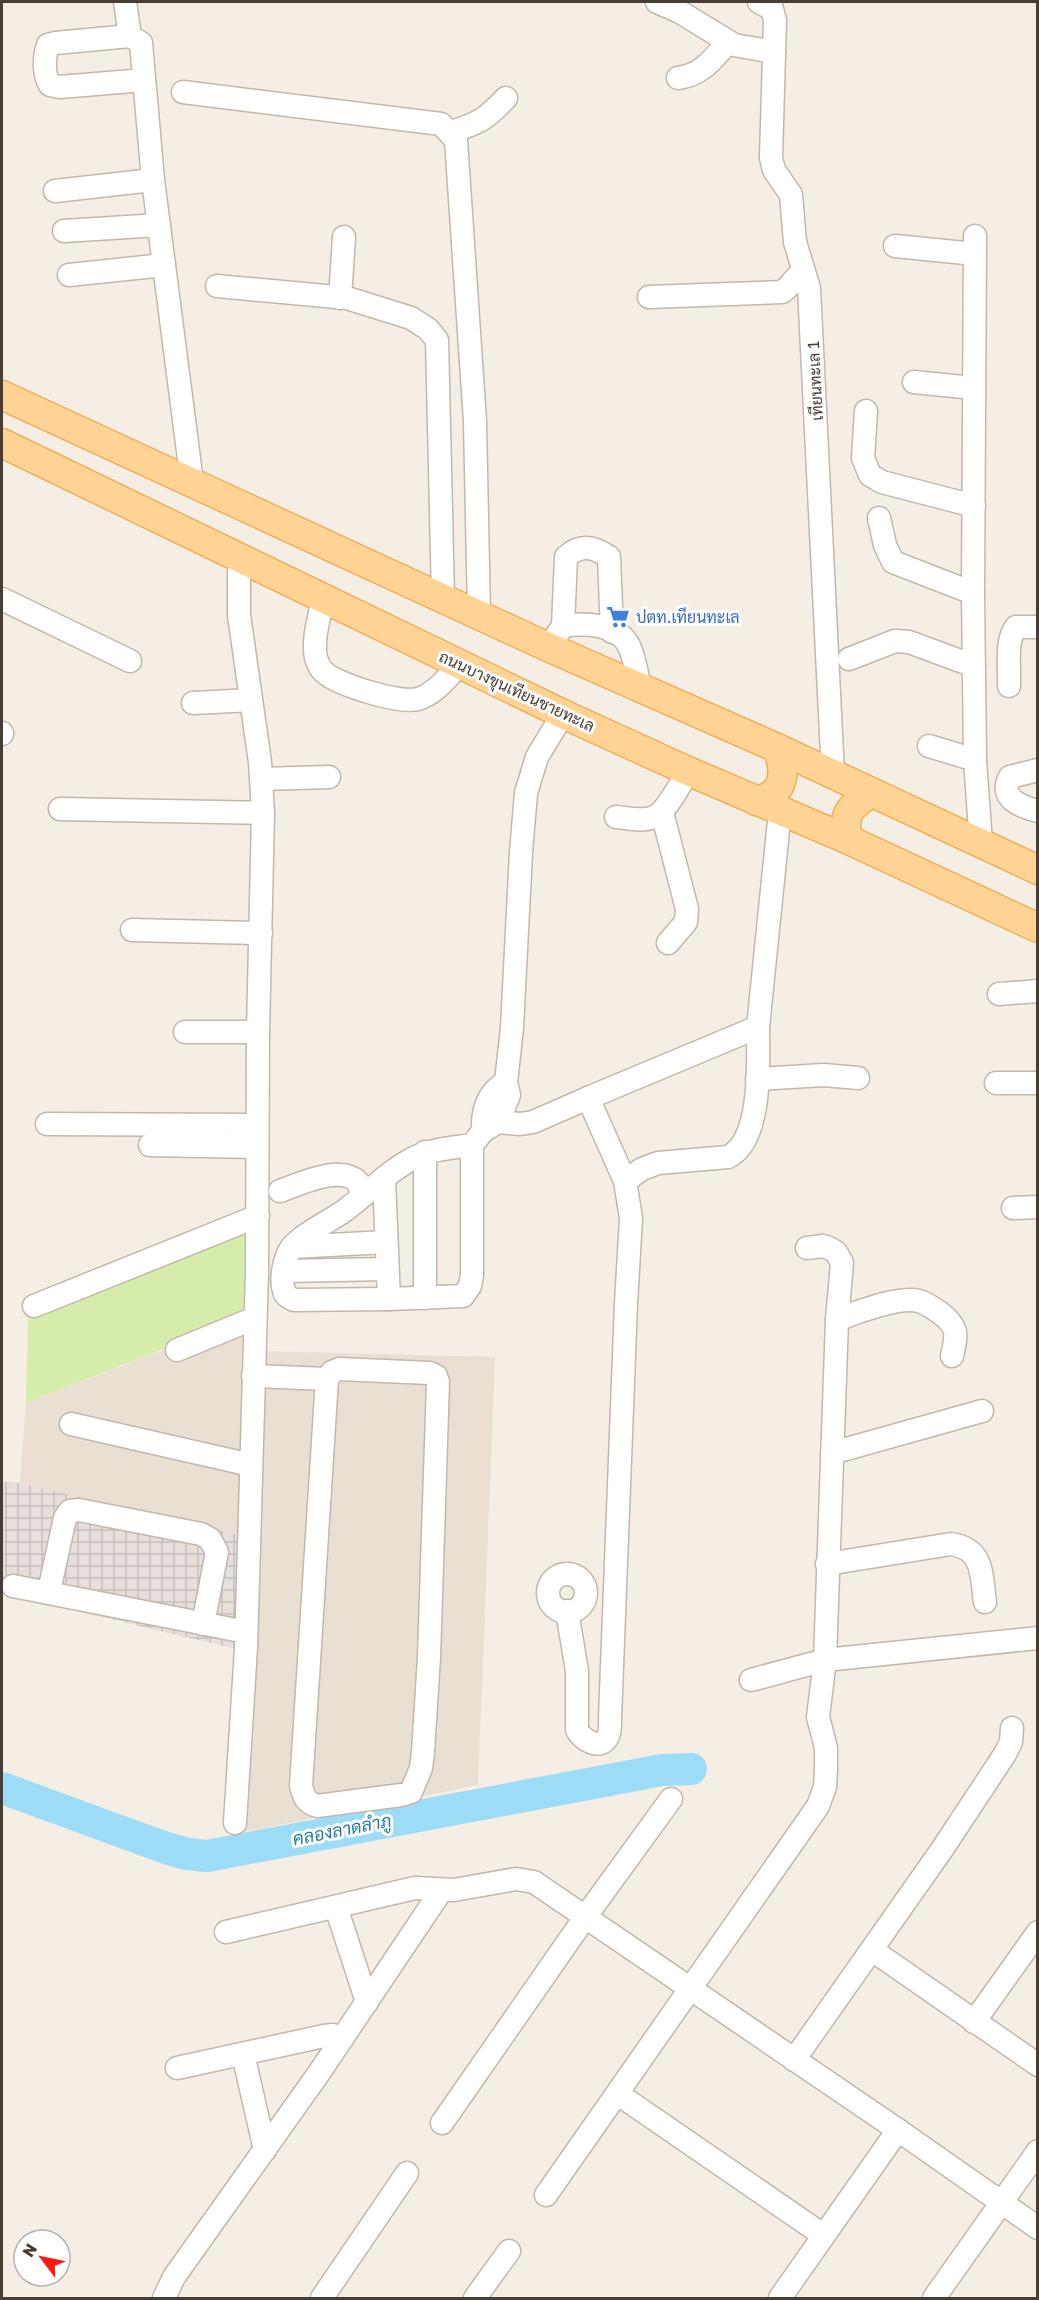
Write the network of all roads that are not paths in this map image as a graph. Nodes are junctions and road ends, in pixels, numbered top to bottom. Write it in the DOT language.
graph roads {
  1 [pos="125,2"];
  2 [pos="657,2"];
  3 [pos="768,4"];
  4 [pos="130,36"];
  5 [pos="728,42"];
  6 [pos="774,52"];
  7 [pos="678,78"];
  8 [pos="144,80"];
  9 [pos="183,92"];
  10 [pos="506,98"];
  11 [pos="450,132"];
  12 [pos="153,180"];
  13 [pos="55,191"];
  14 [pos="159,225"];
  15 [pos="64,231"];
  16 [pos="344,237"];
  17 [pos="895,246"];
  18 [pos="164,265"];
  19 [pos="804,272"];
  20 [pos="69,275"];
  21 [pos="217,286"];
  22 [pos="649,297"];
  23 [pos="340,298"];
  24 [pos="914,382"];
  25 [pos="973,388"];
  26 [pos="2,395"];
  27 [pos="866,411"];
  28 [pos="2,443"];
  29 [pos="192,482"];
  30 [pos="974,506"];
  31 [pos="879,518"];
  32 [pos="239,557"];
  33 [pos="973,593"];
  34 [pos="323,598"];
  35 [pos="443,598"];
  36 [pos="2,599"];
  37 [pos="478,615"];
  38 [pos="1038,627"];
  39 [pos="612,632"];
  40 [pos="556,637"];
  41 [pos="849,659"];
  42 [pos="130,661"];
  43 [pos="460,664"];
  44 [pos="974,666"];
  45 [pos="1009,686"];
  46 [pos="640,688"];
  47 [pos="251,700"];
  48 [pos="193,703"];
  49 [pos="563,714"];
  50 [pos="929,746"];
  51 [pos="777,748"];
  52 [pos="975,760"];
  53 [pos="1038,770"];
  54 [pos="688,771"];
  55 [pos="833,775"];
  56 [pos="329,777"];
  57 [pos="262,779"];
  58 [pos="871,792"];
  59 [pos="768,806"];
  60 [pos="60,808"];
  61 [pos="662,812"];
  62 [pos="1038,812"];
  63 [pos="263,813"];
  64 [pos="616,817"];
  65 [pos="849,840"];
  66 [pos="981,843"];
  67 [pos="1038,870"];
  68 [pos="1038,928"];
  69 [pos="132,930"];
  70 [pos="261,933"];
  71 [pos="668,943"];
  72 [pos="1038,991"];
  73 [pos="999,994"];
  74 [pos="758,1027"];
  75 [pos="185,1032"];
  76 [pos="258,1032"];
  77 [pos="858,1078"];
  78 [pos="757,1079"];
  79 [pos="996,1083"];
  80 [pos="1038,1083"];
  81 [pos="588,1098"];
  82 [pos="47,1124"];
  83 [pos="257,1125"];
  84 [pos="484,1133"];
  85 [pos="150,1145"];
  86 [pos="257,1148"];
  87 [pos="425,1152"];
  88 [pos="384,1179"];
  89 [pos="625,1181"];
  90 [pos="280,1191"];
  91 [pos="362,1195"];
  92 [pos="1038,1207"];
  93 [pos="1013,1208"];
  94 [pos="334,1215"];
  95 [pos="258,1216"];
  96 [pos="386,1242"];
  97 [pos="334,1244"];
  98 [pos="292,1247"];
  99 [pos="807,1248"];
  100 [pos="387,1269"];
  101 [pos="284,1271"];
  102 [pos="425,1298"];
  103 [pos="389,1299"];
  104 [pos="34,1306"];
  105 [pos="255,1318"];
  106 [pos="837,1320"];
  107 [pos="177,1350"];
  108 [pos="952,1356"];
  109 [pos="253,1376"];
  110 [pos="327,1379"];
  111 [pos="982,1411"];
  112 [pos="71,1424"];
  113 [pos="832,1454"];
  114 [pos="251,1465"];
  115 [pos="827,1564"];
  116 [pos="14,1586"];
  117 [pos="49,1591"];
  118 [pos="985,1602"];
  119 [pos="567,1611"];
  120 [pos="203,1624"];
  121 [pos="246,1632"];
  122 [pos="1038,1638"];
  123 [pos="825,1660"];
  124 [pos="751,1680"];
  125 [pos="1012,1728"];
  126 [pos="671,1799"];
  127 [pos="236,1823"];
  128 [pos="441,1891"];
  129 [pos="336,1907"];
  130 [pos="586,1916"];
  131 [pos="226,1932"];
  132 [pos="1038,1932"];
  133 [pos="872,1950"];
  134 [pos="690,1988"];
  135 [pos="367,2002"];
  136 [pos="974,2022"];
  137 [pos="342,2039"];
  138 [pos="243,2054"];
  139 [pos="794,2060"];
  140 [pos="1038,2065"];
  141 [pos="177,2068"];
  142 [pos="618,2094"];
  143 [pos="442,2123"];
  144 [pos="898,2130"];
  145 [pos="265,2150"];
  146 [pos="1038,2151"];
  147 [pos="407,2173"];
  148 [pos="546,2195"];
  149 [pos="1002,2204"];
  150 [pos="1038,2228"];
  151 [pos="823,2235"];
  152 [pos="509,2251"];
  153 [pos="164,2298"];
  154 [pos="322,2298"];
  155 [pos="475,2298"];
  156 [pos="780,2298"];
  157 [pos="934,2298"];
  1 -- 4 [label="street"];
  2 -- 5 [label="street"];
  3 -- 6 [label="street, เทียนทะเล 1"];
  4 -- 8 [label="street"];
  4 -- 8 [label="street"];
  5 -- 6 [label="street"];
  5 -- 7 [label="street"];
  6 -- 19 [label="street, เทียนทะเล 1"];
  8 -- 12 [label="street"];
  9 -- 11 [label="street"];
  10 -- 11 [label="street"];
  11 -- 37 [label="street"];
  12 -- 13 [label="street"];
  12 -- 14 [label="street"];
  14 -- 15 [label="street"];
  14 -- 18 [label="street"];
  16 -- 23 [label="street"];
  17 -- 25 [label="street"];
  18 -- 20 [label="street"];
  18 -- 29 [label="street"];
  19 -- 22 [label="street"];
  19 -- 55 [label="street, เทียนทะเล 1"];
  21 -- 23 [label="street"];
  23 -- 35 [label="street"];
  24 -- 25 [label="street"];
  25 -- 30 [label="street"];
  26 -- 29 [label="main road"];
  27 -- 30 [label="street"];
  28 -- 32 [label="main road, ถนนบางขุนเทียนชายทะเล"];
  29 -- 35 [label="main road"];
  30 -- 33 [label="street"];
  31 -- 33 [label="street"];
  32 -- 34 [label="main road, ถนนบางขุนเทียนชายทะเล"];
  32 -- 47 [label="street"];
  33 -- 44 [label="street"];
  34 -- 43 [label="main road, ถนนบางขุนเทียนชายทะเล"];
  34 -- 43 [label="street"];
  35 -- 37 [label="main road"];
  36 -- 42 [label="street"];
  37 -- 40 [label="main road"];
  38 -- 45 [label="street"];
  39 -- 40 [label="street"];
  39 -- 40 [label="street"];
  39 -- 46 [label="street"];
  40 -- 46 [label="main road"];
  41 -- 44 [label="street"];
  43 -- 49 [label="main road, ถนนบางขุนเทียนชายทะเล"];
  44 -- 52 [label="street"];
  46 -- 51 [label="main road"];
  47 -- 48 [label="street"];
  47 -- 57 [label="street"];
  49 -- 54 [label="main road, ถนนบางขุนเทียนชายทะเล"];
  49 -- 84 [label="street"];
  50 -- 52 [label="street"];
  51 -- 55 [label="main road"];
  51 -- 59 [label="main road"];
  52 -- 66 [label="street"];
  53 -- 62 [label="street"];
  54 -- 59 [label="main road, ถนนบางขุนเทียนชายทะเล"];
  54 -- 61 [label="street"];
  55 -- 58 [label="main road"];
  56 -- 57 [label="street"];
  57 -- 63 [label="street"];
  58 -- 65 [label="main road"];
  58 -- 66 [label="main road"];
  59 -- 65 [label="main road, ถนนบางขุนเทียนชายทะเล"];
  59 -- 74 [label="street"];
  60 -- 63 [label="street"];
  61 -- 64 [label="street"];
  61 -- 71 [label="street"];
  63 -- 70 [label="street"];
  65 -- 68 [label="main road, ถนนบางขุนเทียนชายทะเล"];
  66 -- 67 [label="main road"];
  69 -- 70 [label="street"];
  70 -- 76 [label="street"];
  72 -- 73 [label="street"];
  74 -- 78 [label="street"];
  74 -- 81 [label="street"];
  75 -- 76 [label="street"];
  76 -- 83 [label="street"];
  77 -- 78 [label="street"];
  78 -- 89 [label="street"];
  79 -- 80 [label="street"];
  81 -- 84 [label="street"];
  81 -- 89 [label="street"];
  82 -- 83 [label="street"];
  83 -- 86 [label="street"];
  84 -- 87 [label="street"];
  84 -- 102 [label="street"];
  85 -- 86 [label="street"];
  86 -- 95 [label="street"];
  87 -- 88 [label="street"];
  87 -- 102 [label="street"];
  88 -- 91 [label="street"];
  88 -- 96 [label="street"];
  89 -- 119 [label="street"];
  90 -- 91 [label="street"];
  91 -- 94 [label="street"];
  92 -- 93 [label="street"];
  94 -- 97 [label="street"];
  94 -- 98 [label="street"];
  95 -- 104 [label="street"];
  95 -- 105 [label="street"];
  96 -- 97 [label="street"];
  96 -- 100 [label="street"];
  97 -- 98 [label="street"];
  98 -- 101 [label="street"];
  99 -- 106 [label="street"];
  100 -- 101 [label="street"];
  100 -- 103 [label="street"];
  101 -- 103 [label="street"];
  102 -- 103 [label="street"];
  105 -- 107 [label="street"];
  105 -- 109 [label="street"];
  106 -- 108 [label="street"];
  106 -- 113 [label="street"];
  109 -- 110 [label="street"];
  109 -- 114 [label="street"];
  110 -- 110 [label="street"];
  111 -- 113 [label="street"];
  112 -- 114 [label="street"];
  113 -- 115 [label="street"];
  114 -- 121 [label="street"];
  115 -- 118 [label="street"];
  115 -- 123 [label="street"];
  116 -- 117 [label="street"];
  117 -- 120 [label="street"];
  117 -- 120 [label="street"];
  120 -- 121 [label="street"];
  121 -- 127 [label="street"];
  122 -- 123 [label="street"];
  123 -- 124 [label="street"];
  123 -- 134 [label="street"];
  125 -- 133 [label="street"];
  126 -- 130 [label="street"];
  128 -- 129 [label="street"];
  128 -- 130 [label="street"];
  128 -- 135 [label="street"];
  129 -- 131 [label="street"];
  129 -- 135 [label="street"];
  130 -- 134 [label="street"];
  130 -- 143 [label="street"];
  132 -- 136 [label="street"];
  133 -- 136 [label="street"];
  133 -- 139 [label="street"];
  134 -- 139 [label="street"];
  134 -- 142 [label="street"];
  135 -- 137 [label="street"];
  136 -- 140 [label="street"];
  137 -- 138 [label="street"];
  137 -- 145 [label="street"];
  138 -- 141 [label="street"];
  138 -- 145 [label="street"];
  139 -- 144 [label="street"];
  142 -- 148 [label="street"];
  142 -- 151 [label="street"];
  144 -- 149 [label="street"];
  144 -- 151 [label="street"];
  145 -- 153 [label="street"];
  146 -- 149 [label="street"];
  147 -- 154 [label="street"];
  149 -- 150 [label="street"];
  149 -- 157 [label="street"];
  151 -- 156 [label="street"];
  152 -- 155 [label="street"];
}
